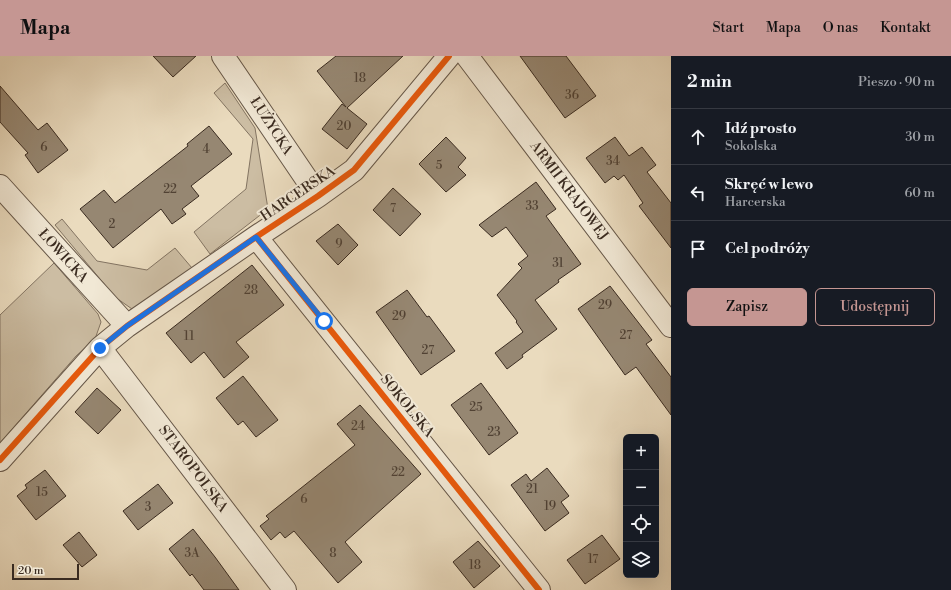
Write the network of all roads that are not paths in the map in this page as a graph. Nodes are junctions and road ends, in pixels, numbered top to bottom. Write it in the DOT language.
graph roads {
  1 [pos="224,56"];
  2 [pos="449,56"];
  3 [pos="467,56"];
  4 [pos="0,186"];
  5 [pos="318,196"];
  6 [pos="256,237"];
  7 [pos="127,326"];
  8 [pos="671,326"];
  9 [pos="100,348"];
  10 [pos="0,460"];
  11 [pos="285,590"];
  12 [pos="539,590"];
  1 -- 5 [label="street, ŁUŻYCKA"];
  2 -- 5 [label="street, HARCERSKA"];
  3 -- 8 [label="street, ARMII KRAJOWEJ"];
  4 -- 7 [label="street, ŁOWICKA"];
  5 -- 6 [label="street, HARCERSKA"];
  6 -- 7 [label="street, HARCERSKA"];
  6 -- 12 [label="street, SOKOLSKA"];
  7 -- 9 [label="street, HARCERSKA"];
  9 -- 10 [label="street, HARCERSKA"];
  9 -- 11 [label="street, STAROPOLSKA"];
}
